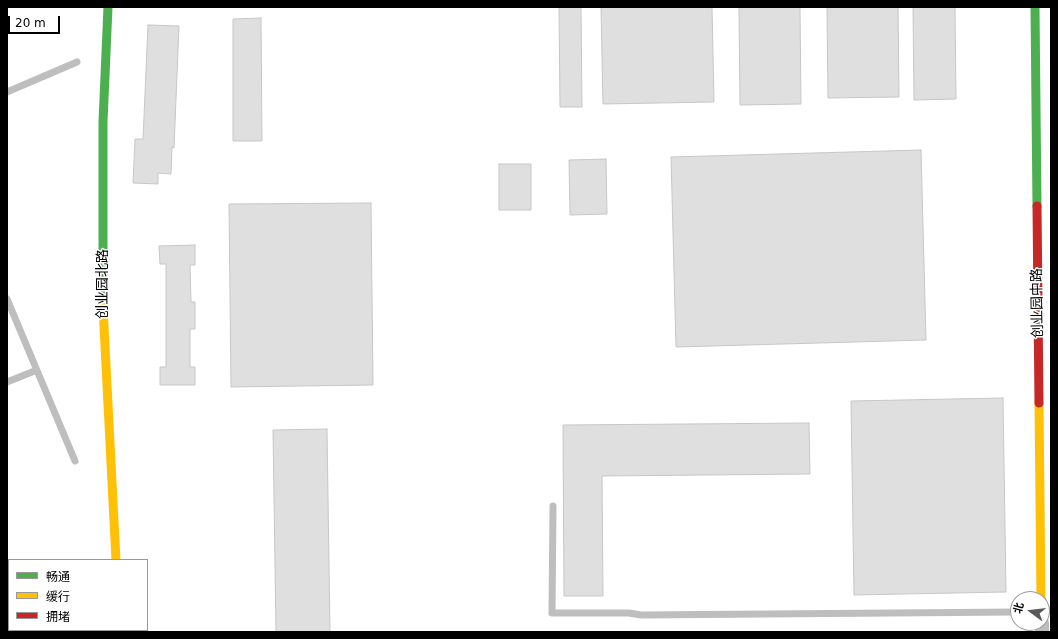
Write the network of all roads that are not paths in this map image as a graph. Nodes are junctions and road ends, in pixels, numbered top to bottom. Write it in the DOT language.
graph roads {
  1 [pos="108,7"];
  2 [pos="1035,7"];
  3 [pos="77,62"];
  4 [pos="7,92"];
  5 [pos="7,299"];
  6 [pos="37,370"];
  7 [pos="7,382"];
  8 [pos="76,461"];
  9 [pos="553,506"];
  10 [pos="116,559"];
  11 [pos="1041,591"];
  12 [pos="1010,612"];
  1 -- 10 [label="street, 创业园北路"];
  2 -- 11 [label="street, 创业园中路"];
  3 -- 4 [label="lane"];
  5 -- 6 [label="lane"];
  6 -- 7 [label="lane"];
  6 -- 8 [label="lane"];
  9 -- 12 [label="lane"];
}
